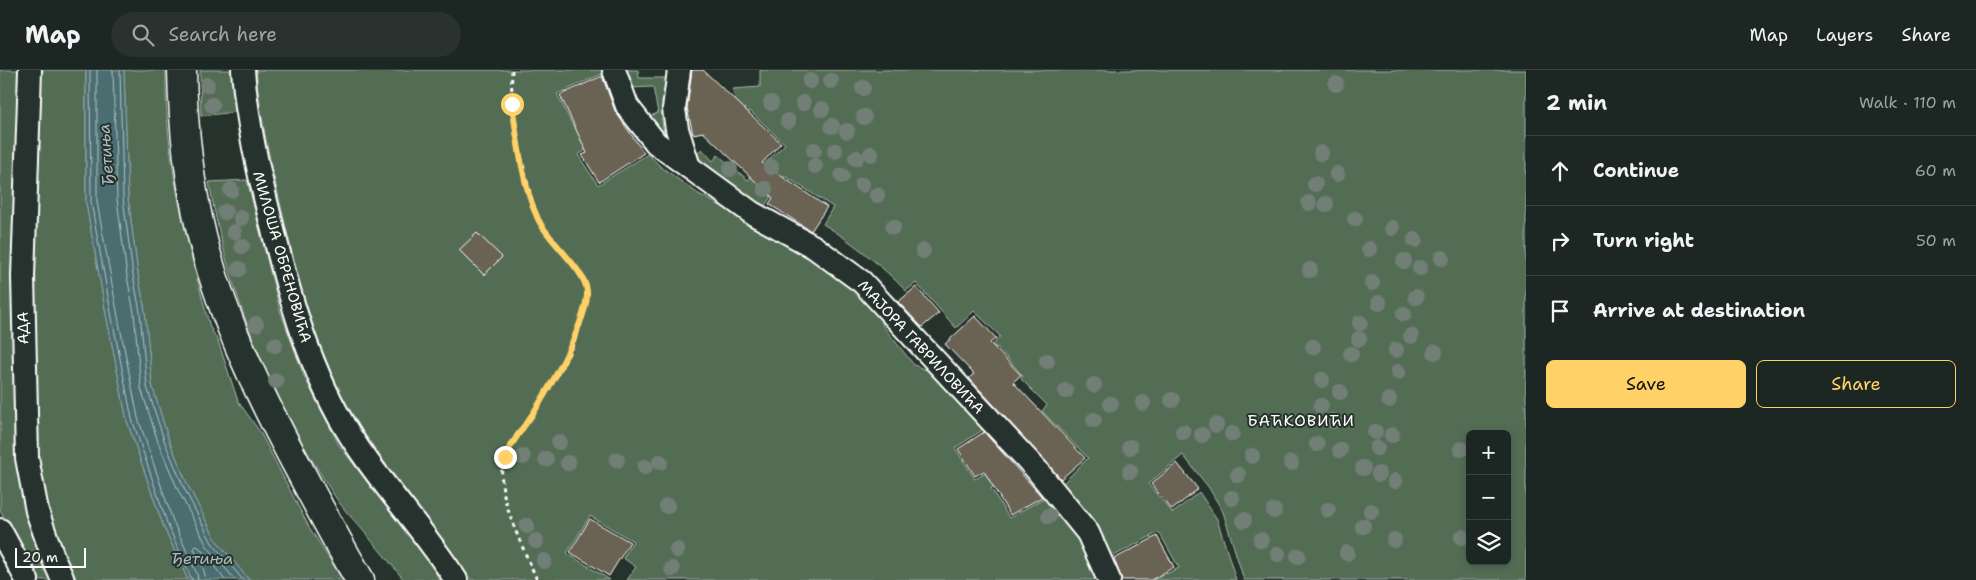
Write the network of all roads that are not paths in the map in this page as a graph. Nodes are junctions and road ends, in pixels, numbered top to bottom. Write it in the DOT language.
graph roads {
  1 [pos="30,70"];
  2 [pos="182,70"];
  3 [pos="243,70"];
  4 [pos="614,70"];
  5 [pos="679,70"];
  6 [pos="689,167"];
  7 [pos="0,530"];
  8 [pos="362,576"];
  9 [pos="27,580"];
  10 [pos="63,580"];
  11 [pos="456,580"];
  12 [pos="1109,580"];
  1 -- 10 [label="street, АДА"];
  2 -- 8 [label="main road"];
  3 -- 11 [label="street, МИЛОША ОБРЕНОВИЋА"];
  4 -- 6 [label="street, МАЈОРА ГАВРИЛОВИЋА"];
  5 -- 6 [label="street"];
  6 -- 12 [label="street, МАЈОРА ГАВРИЛОВИЋА"];
  7 -- 9 [label="street"];
}
